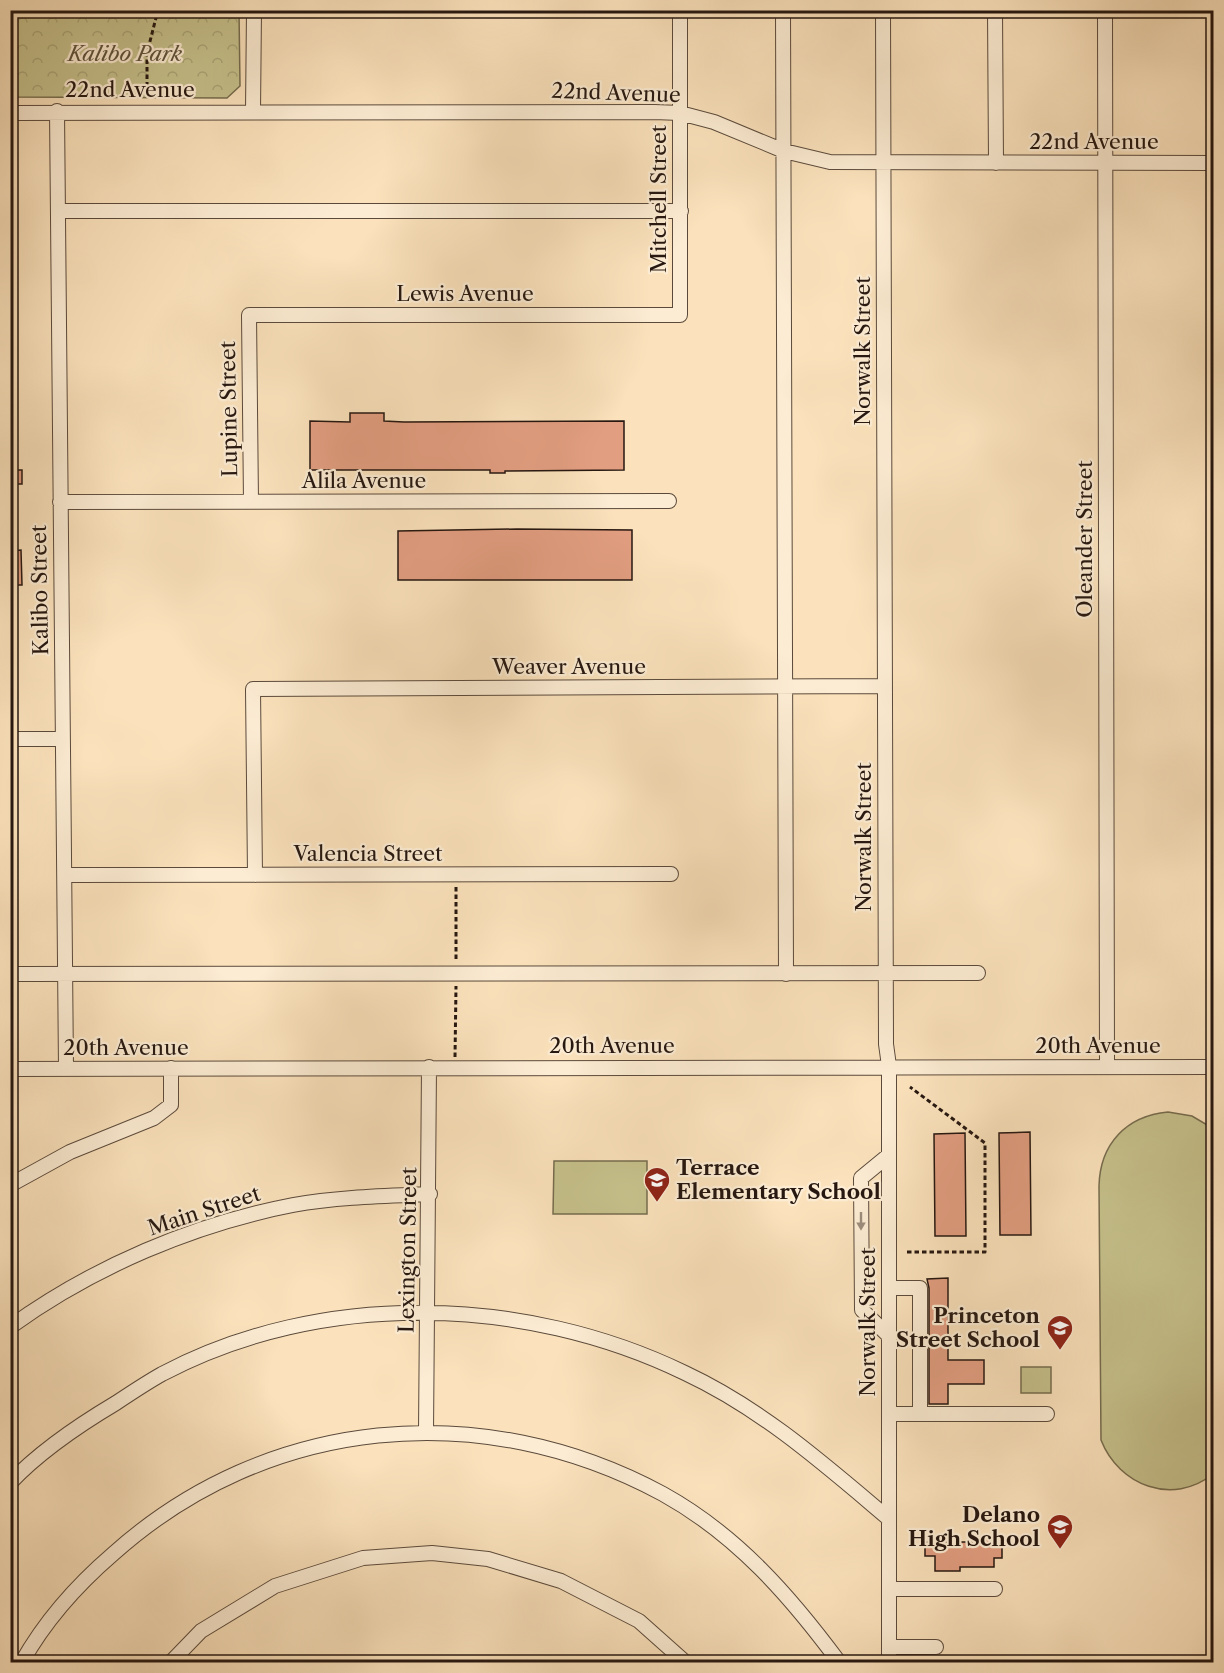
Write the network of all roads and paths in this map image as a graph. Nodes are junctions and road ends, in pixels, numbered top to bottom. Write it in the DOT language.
graph roads {
  1 [pos="158,10"];
  2 [pos="254,10"];
  3 [pos="680,10"];
  4 [pos="783,10"];
  5 [pos="883,10"];
  6 [pos="995,10"];
  7 [pos="1105,10"];
  8 [pos="147,94"];
  9 [pos="57,111"];
  10 [pos="253,111"];
  11 [pos="10,113"];
  12 [pos="680,113"];
  13 [pos="784,151"];
  14 [pos="883,163"];
  15 [pos="996,163"];
  16 [pos="1105,163"];
  17 [pos="1214,163"];
  18 [pos="58,211"];
  19 [pos="681,211"];
  20 [pos="249,315"];
  21 [pos="680,315"];
  22 [pos="669,501"];
  23 [pos="60,502"];
  24 [pos="251,502"];
  25 [pos="885,686"];
  26 [pos="785,687"];
  27 [pos="10,739"];
  28 [pos="63,739"];
  29 [pos="671,874"];
  30 [pos="64,875"];
  31 [pos="255,875"];
  32 [pos="978,973"];
  33 [pos="10,974"];
  34 [pos="786,974"];
  35 [pos="886,974"];
  36 [pos="65,975"];
  37 [pos="889,1066"];
  38 [pos="1107,1067"];
  39 [pos="1214,1067"];
  40 [pos="171,1068"];
  41 [pos="429,1068"];
  42 [pos="10,1069"];
  43 [pos="66,1069"];
  44 [pos="910,1087"];
  45 [pos="889,1155"];
  46 [pos="10,1185"];
  47 [pos="430,1194"];
  48 [pos="906,1252"];
  49 [pos="889,1287"];
  50 [pos="428,1312"];
  51 [pos="10,1327"];
  52 [pos="889,1336"];
  53 [pos="888,1414"];
  54 [pos="920,1414"];
  55 [pos="1047,1414"];
  56 [pos="426,1433"];
  57 [pos="10,1483"];
  58 [pos="888,1518"];
  59 [pos="889,1589"];
  60 [pos="995,1589"];
  61 [pos="889,1647"];
  62 [pos="936,1647"];
  63 [pos="22,1662"];
  64 [pos="171,1662"];
  65 [pos="685,1662"];
  66 [pos="839,1662"];
  67 [pos="889,1662"];
  1 -- 8 [label="path"];
  2 -- 10 [label="street"];
  3 -- 12 [label="street, Mitchell Street"];
  4 -- 13 [label="street"];
  5 -- 14 [label="street, Norwalk Street"];
  6 -- 15 [label="street"];
  7 -- 16 [label="street, Oleander Street"];
  9 -- 10 [label="street, 22nd Avenue"];
  9 -- 11 [label="street, 22nd Avenue"];
  9 -- 18 [label="street, Kalibo Street"];
  10 -- 12 [label="street, 22nd Avenue"];
  12 -- 13 [label="street, 22nd Avenue"];
  12 -- 19 [label="street, Mitchell Street"];
  13 -- 14 [label="street, 22nd Avenue"];
  13 -- 26 [label="street"];
  14 -- 15 [label="street, 22nd Avenue"];
  14 -- 25 [label="street, Norwalk Street"];
  15 -- 16 [label="street, 22nd Avenue"];
  16 -- 17 [label="street, 22nd Avenue"];
  16 -- 38 [label="street, Oleander Street"];
  18 -- 19 [label="street"];
  18 -- 23 [label="street, Kalibo Street"];
  19 -- 21 [label="street, Mitchell Street"];
  20 -- 21 [label="street, Lewis Avenue"];
  20 -- 24 [label="street, Lupine Street"];
  22 -- 24 [label="street, Alila Avenue"];
  23 -- 24 [label="street, Alila Avenue"];
  23 -- 28 [label="street, Kalibo Street"];
  25 -- 26 [label="street, Weaver Avenue"];
  25 -- 35 [label="street, Norwalk Street"];
  26 -- 31 [label="street, Weaver Avenue"];
  26 -- 34 [label="street"];
  27 -- 28 [label="street"];
  28 -- 30 [label="street, Kalibo Street"];
  29 -- 31 [label="street, Valencia Street"];
  30 -- 31 [label="street, Valencia Street"];
  30 -- 36 [label="street, Kalibo Street"];
  32 -- 35 [label="street"];
  33 -- 36 [label="street"];
  34 -- 35 [label="street"];
  34 -- 36 [label="street"];
  35 -- 37 [label="street, Norwalk Street"];
  36 -- 43 [label="street, Kalibo Street"];
  37 -- 38 [label="street, 20th Avenue"];
  37 -- 41 [label="street, 20th Avenue"];
  37 -- 45 [label="street, Norwalk Street"];
  38 -- 39 [label="street, 20th Avenue"];
  40 -- 41 [label="street, 20th Avenue"];
  40 -- 43 [label="street, 20th Avenue"];
  40 -- 46 [label="street"];
  41 -- 47 [label="street, Lexington Street"];
  42 -- 43 [label="street, 20th Avenue"];
  44 -- 48 [label="path"];
  45 -- 49 [label="street, Norwalk Street"];
  45 -- 52 [label="street, one-way"];
  47 -- 50 [label="street, Lexington Street"];
  47 -- 51 [label="street, Main Street"];
  49 -- 52 [label="street, Norwalk Street"];
  49 -- 54 [label="street"];
  50 -- 56 [label="street, Lexington Street"];
  50 -- 57 [label="street"];
  50 -- 58 [label="street"];
  52 -- 53 [label="street, Norwalk Street"];
  53 -- 54 [label="street"];
  53 -- 58 [label="street, Norwalk Street"];
  54 -- 55 [label="street"];
  56 -- 63 [label="street"];
  56 -- 66 [label="street"];
  58 -- 59 [label="street, Norwalk Street"];
  59 -- 60 [label="street"];
  59 -- 61 [label="street, Norwalk Street"];
  61 -- 62 [label="street"];
  61 -- 67 [label="street, Norwalk Street"];
  64 -- 65 [label="street"];
}
